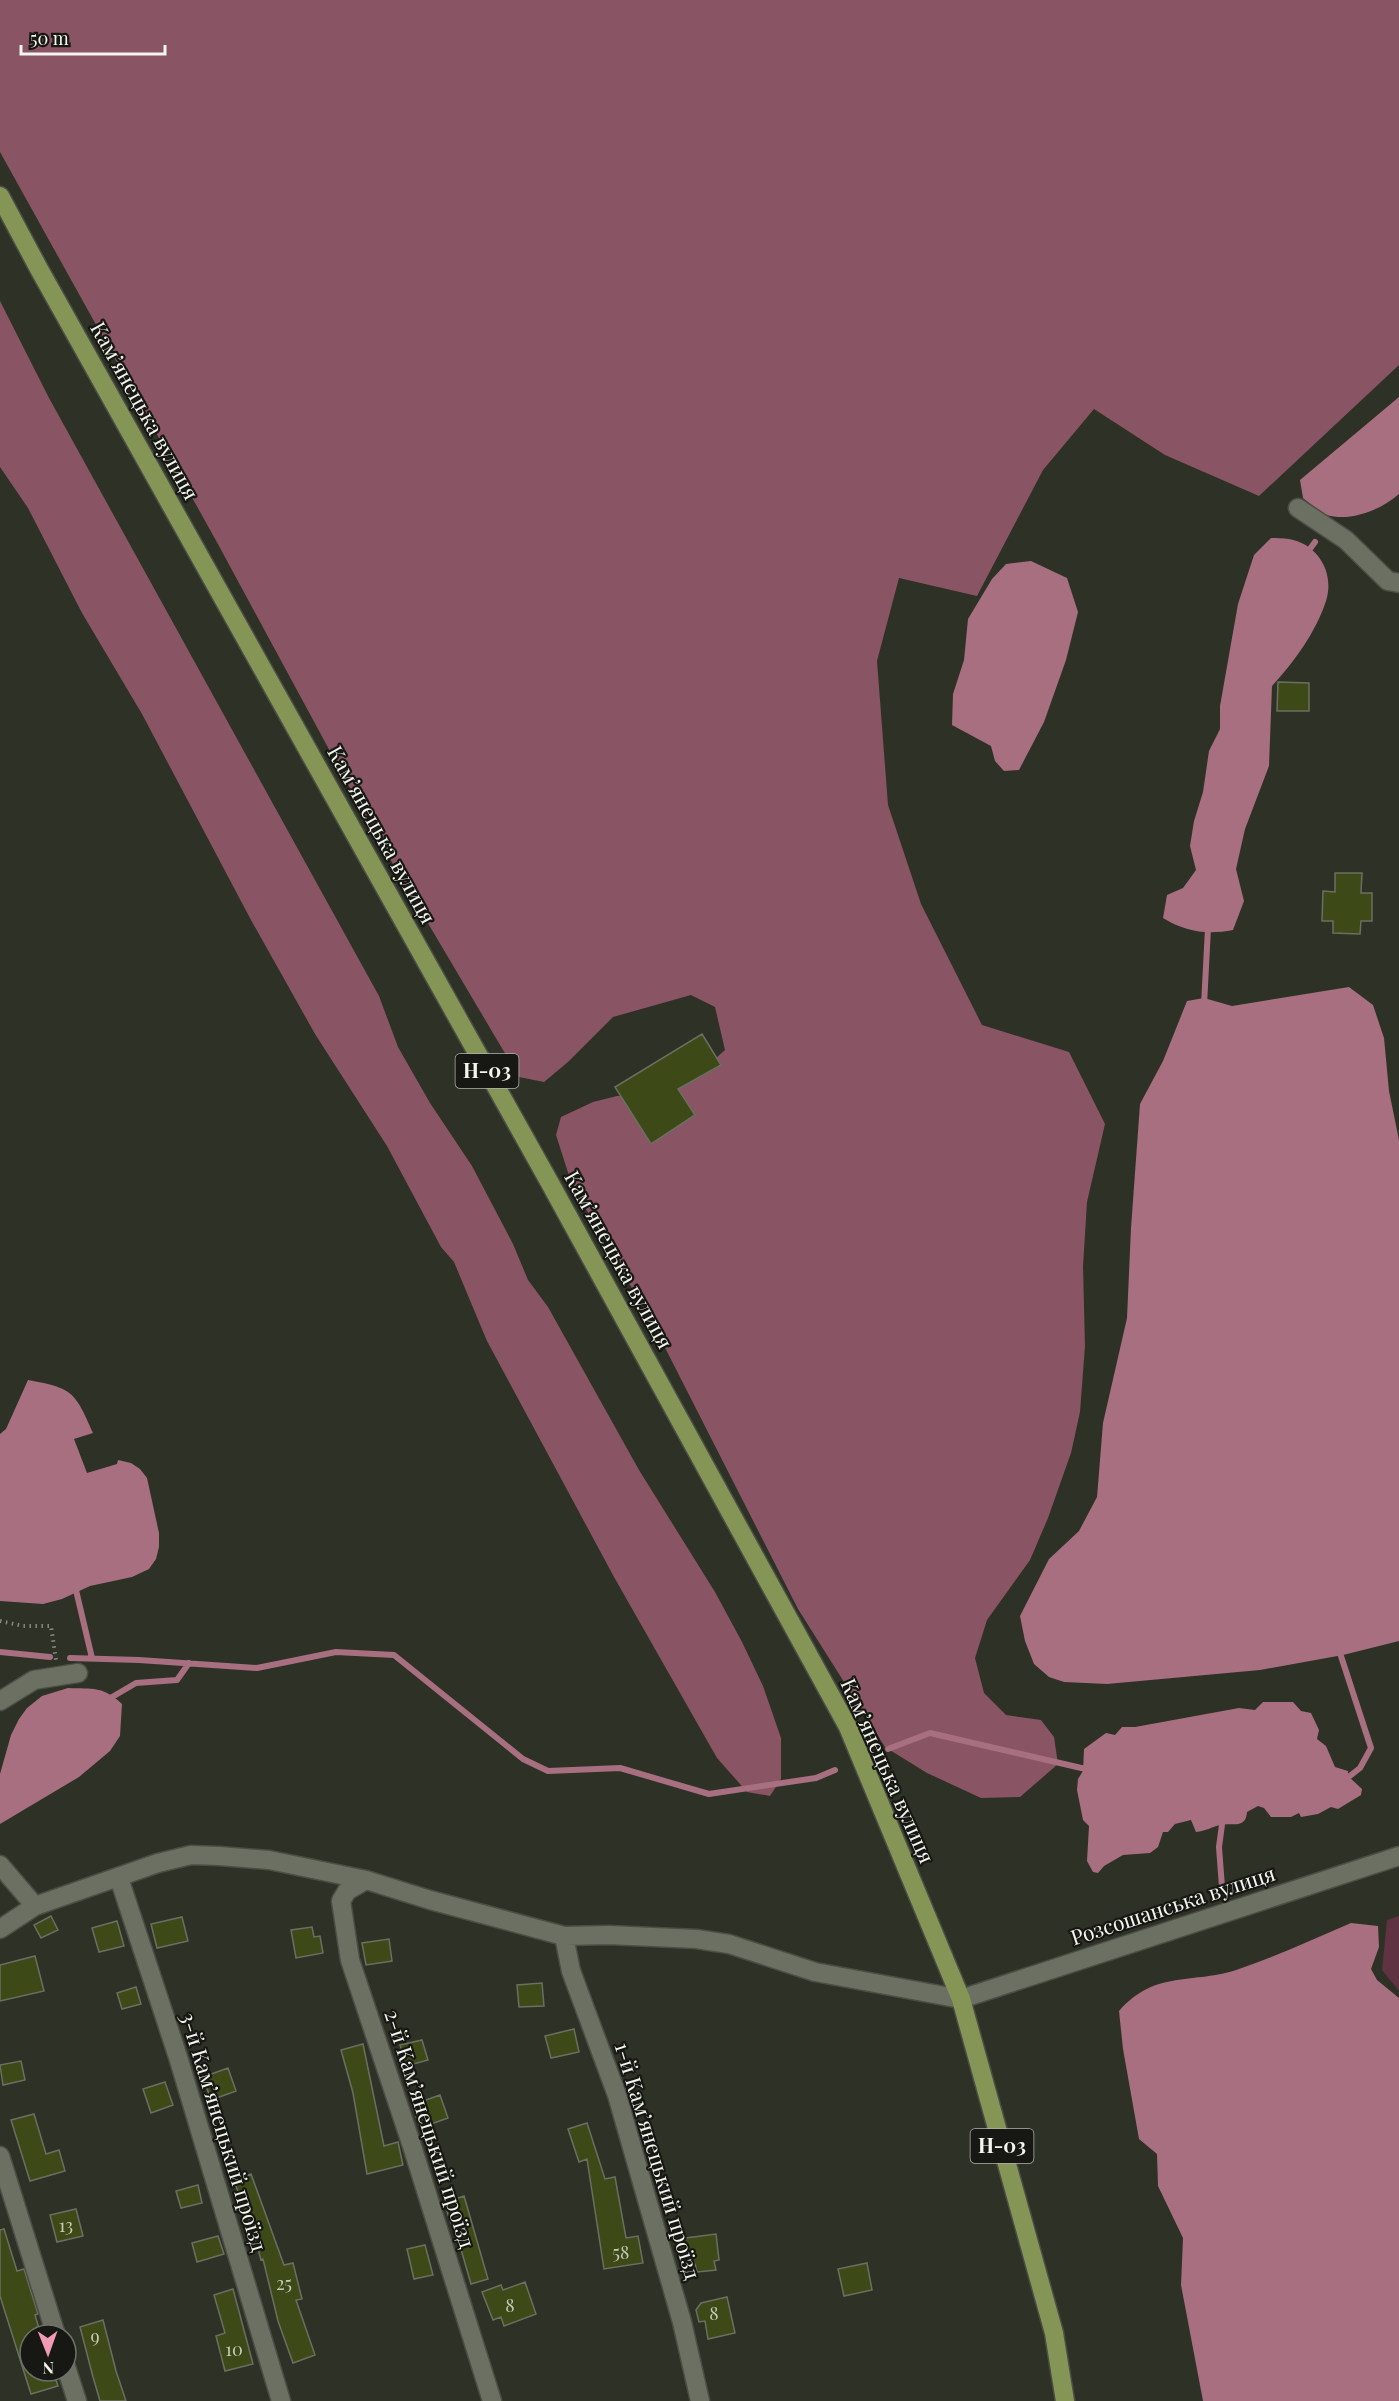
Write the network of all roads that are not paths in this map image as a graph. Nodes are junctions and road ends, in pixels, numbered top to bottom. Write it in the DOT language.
graph roads {
  1 [pos="0,196"];
  2 [pos="1298,508"];
  3 [pos="1399,583"];
  4 [pos="78,1673"];
  5 [pos="0,1701"];
  6 [pos="1399,1856"];
  7 [pos="0,1865"];
  8 [pos="119,1878"];
  9 [pos="366,1880"];
  10 [pos="35,1906"];
  11 [pos="0,1929"];
  12 [pos="564,1936"];
  13 [pos="961,1999"];
  14 [pos="2,2166"];
  15 [pos="52,2323"];
  16 [pos="71,2383"];
  17 [pos="77,2401"];
  18 [pos="281,2401"];
  19 [pos="492,2401"];
  20 [pos="700,2401"];
  21 [pos="1065,2401"];
  1 -- 13 [label="main road, Камʼянецька вулиця / Н-03"];
  2 -- 3 [label="street"];
  4 -- 5 [label="street"];
  6 -- 13 [label="street, Розсошанська вулиця"];
  7 -- 10 [label="street"];
  8 -- 9 [label="street"];
  8 -- 10 [label="street"];
  8 -- 18 [label="street, 3-й Камʼянецький проїзд"];
  9 -- 12 [label="street"];
  9 -- 19 [label="street, 2-й Камʼянецький проїзд"];
  10 -- 11 [label="street"];
  12 -- 13 [label="street"];
  12 -- 20 [label="street, 1-й Камʼянецький проїзд"];
  13 -- 21 [label="main road, Камʼянецька вулиця / Н-03"];
  14 -- 15 [label="street"];
  16 -- 17 [label="street"];
}
